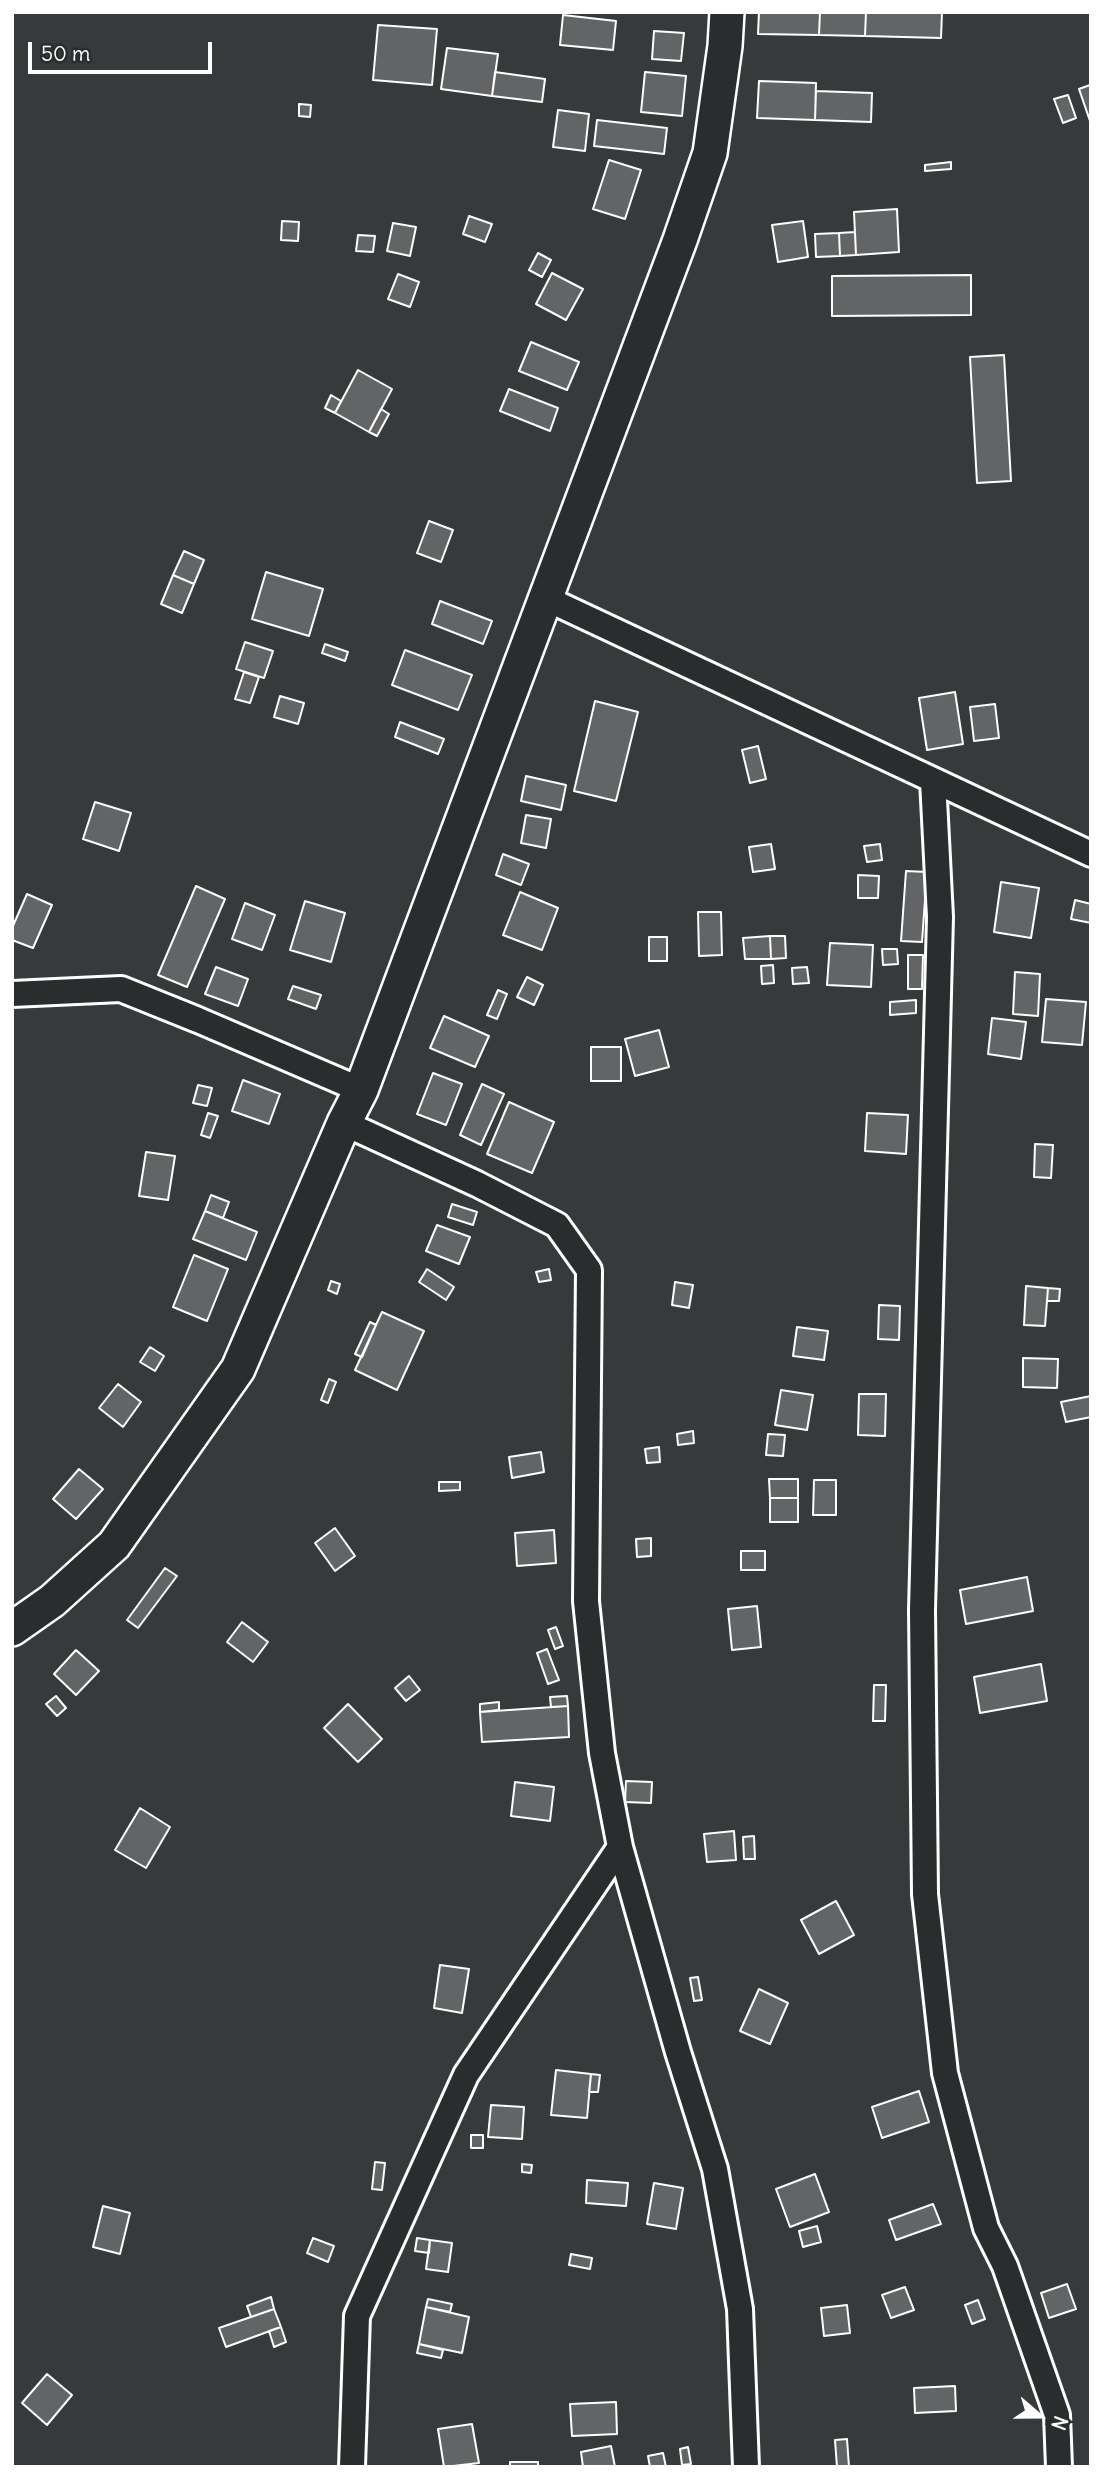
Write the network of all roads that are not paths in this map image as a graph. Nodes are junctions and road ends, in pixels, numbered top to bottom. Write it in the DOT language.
graph roads {
  1 [pos="727,12"];
  2 [pos="545,598"];
  3 [pos="933,780"];
  4 [pos="1091,854"];
  5 [pos="12,994"];
  6 [pos="361,1090"];
  7 [pos="344,1123"];
  8 [pos="12,1629"];
  9 [pos="620,1847"];
  10 [pos="352,2467"];
  11 [pos="746,2467"];
  12 [pos="1059,2467"];
  1 -- 2 [label="street"];
  2 -- 3 [label="street"];
  2 -- 6 [label="street"];
  3 -- 4 [label="street"];
  3 -- 12 [label="street"];
  5 -- 6 [label="street"];
  6 -- 7 [label="street"];
  7 -- 8 [label="street"];
  7 -- 9 [label="street"];
  9 -- 10 [label="street"];
  9 -- 11 [label="street"];
}
